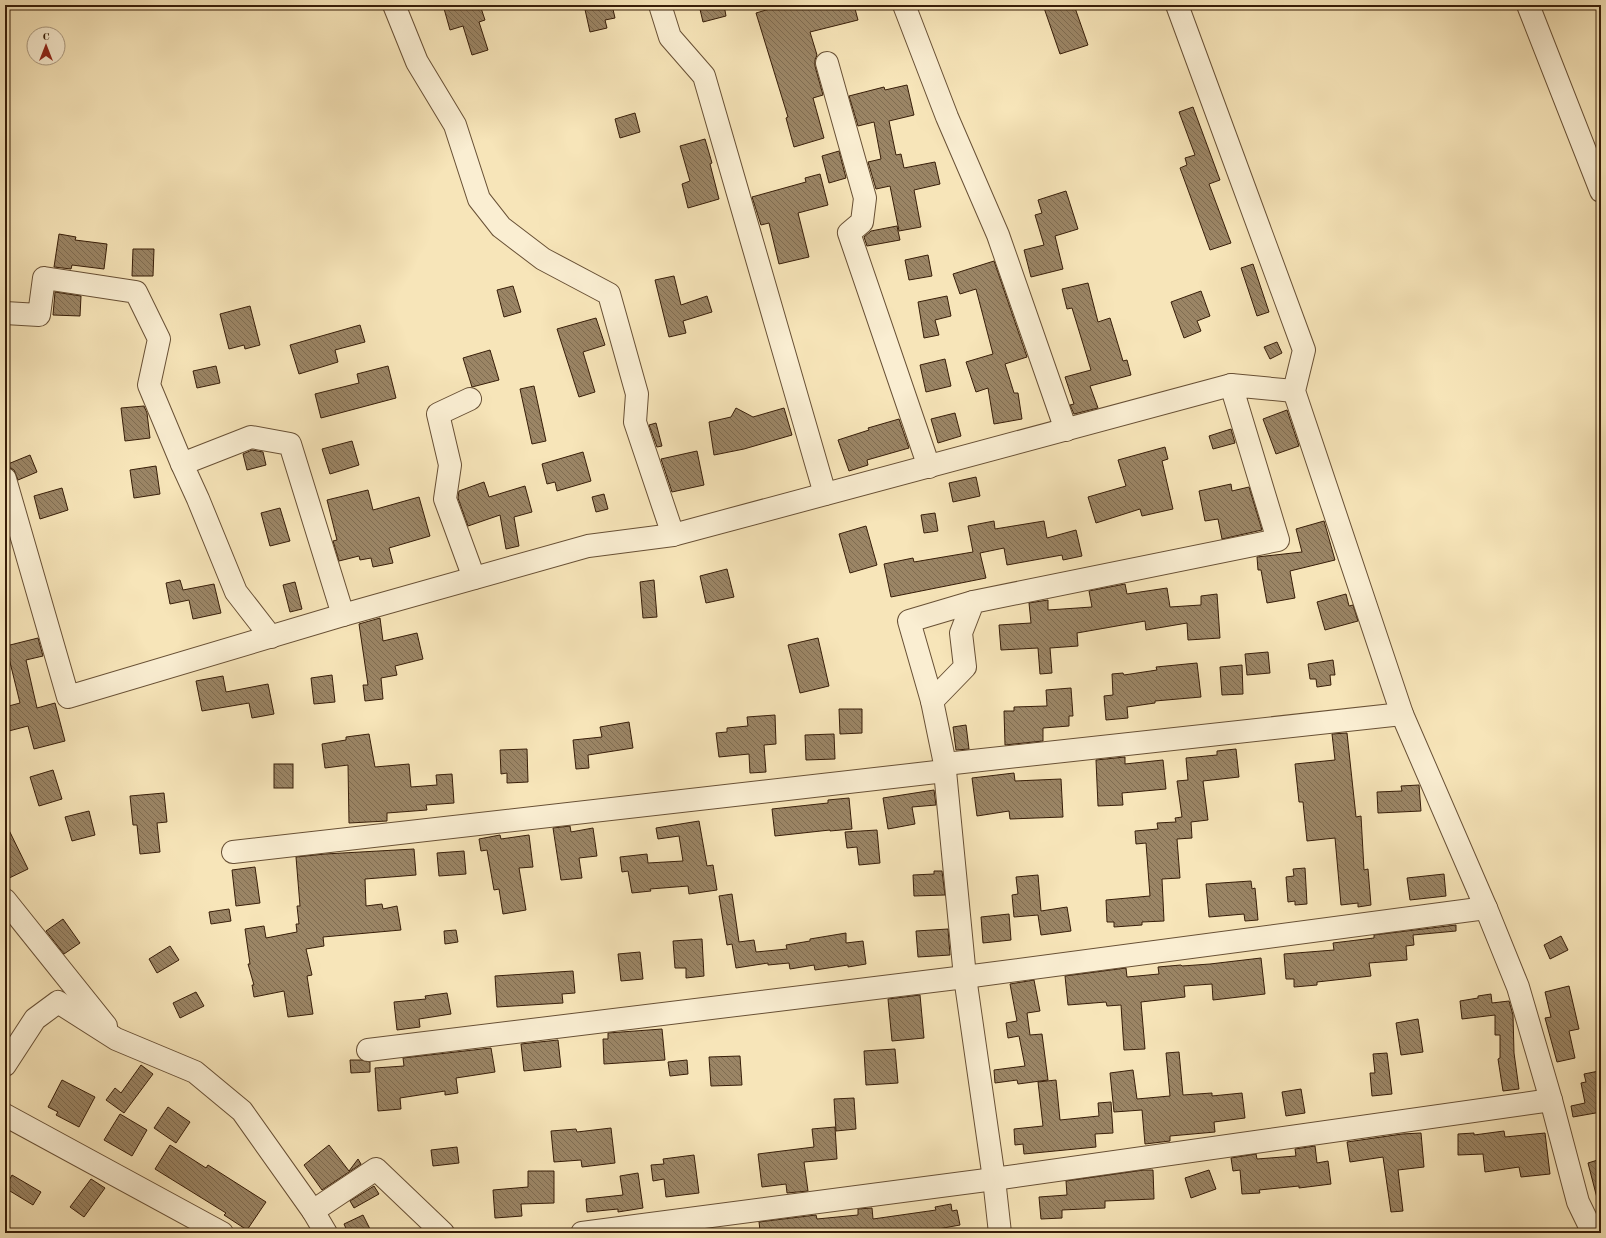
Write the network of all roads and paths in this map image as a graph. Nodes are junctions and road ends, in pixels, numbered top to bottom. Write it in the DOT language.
graph roads {
  1 [pos="394,5"];
  2 [pos="660,5"];
  3 [pos="904,5"];
  4 [pos="1177,5"];
  5 [pos="1528,5"];
  6 [pos="827,63"];
  7 [pos="1601,191"];
  8 [pos="5,313"];
  9 [pos="1232,385"];
  10 [pos="1294,391"];
  11 [pos="470,399"];
  12 [pos="1066,430"];
  13 [pos="182,464"];
  14 [pos="929,466"];
  15 [pos="5,479"];
  16 [pos="825,494"];
  17 [pos="673,535"];
  18 [pos="474,578"];
  19 [pos="973,602"];
  20 [pos="344,615"];
  21 [pos="271,636"];
  22 [pos="932,701"];
  23 [pos="1402,714"];
  24 [pos="945,768"];
  25 [pos="233,852"];
  26 [pos="5,900"];
  27 [pos="1486,908"];
  28 [pos="965,977"];
  29 [pos="116,1039"];
  30 [pos="368,1050"];
  31 [pos="5,1065"];
  32 [pos="1551,1100"];
  33 [pos="5,1114"];
  34 [pos="994,1179"];
  35 [pos="313,1211"];
  36 [pos="222,1233"];
  37 [pos="326,1233"];
  38 [pos="443,1233"];
  39 [pos="582,1233"];
  40 [pos="1000,1233"];
  41 [pos="1594,1233"];
  1 -- 17 [label="street"];
  2 -- 16 [label="street"];
  3 -- 12 [label="street"];
  4 -- 10 [label="street"];
  5 -- 7 [label="street"];
  6 -- 14 [label="street"];
  8 -- 13 [label="street"];
  9 -- 10 [label="street"];
  9 -- 12 [label="street"];
  9 -- 19 [label="street"];
  10 -- 23 [label="street"];
  11 -- 18 [label="street"];
  12 -- 14 [label="street"];
  13 -- 20 [label="street"];
  13 -- 21 [label="street"];
  14 -- 16 [label="street"];
  15 -- 21 [label="street"];
  16 -- 17 [label="street"];
  17 -- 18 [label="street"];
  18 -- 20 [label="street"];
  19 -- 22 [label="street"];
  19 -- 22 [label="street"];
  20 -- 21 [label="street"];
  22 -- 24 [label="street"];
  23 -- 24 [label="street"];
  23 -- 27 [label="street"];
  24 -- 25 [label="street"];
  24 -- 28 [label="street"];
  26 -- 29 [label="street"];
  27 -- 28 [label="street"];
  27 -- 32 [label="street"];
  28 -- 30 [label="street"];
  28 -- 34 [label="street"];
  29 -- 31 [label="street"];
  29 -- 35 [label="street"];
  32 -- 34 [label="street"];
  32 -- 41 [label="street"];
  33 -- 36 [label="street"];
  34 -- 39 [label="street"];
  34 -- 40 [label="street"];
  35 -- 37 [label="street"];
  35 -- 38 [label="street"];
}
